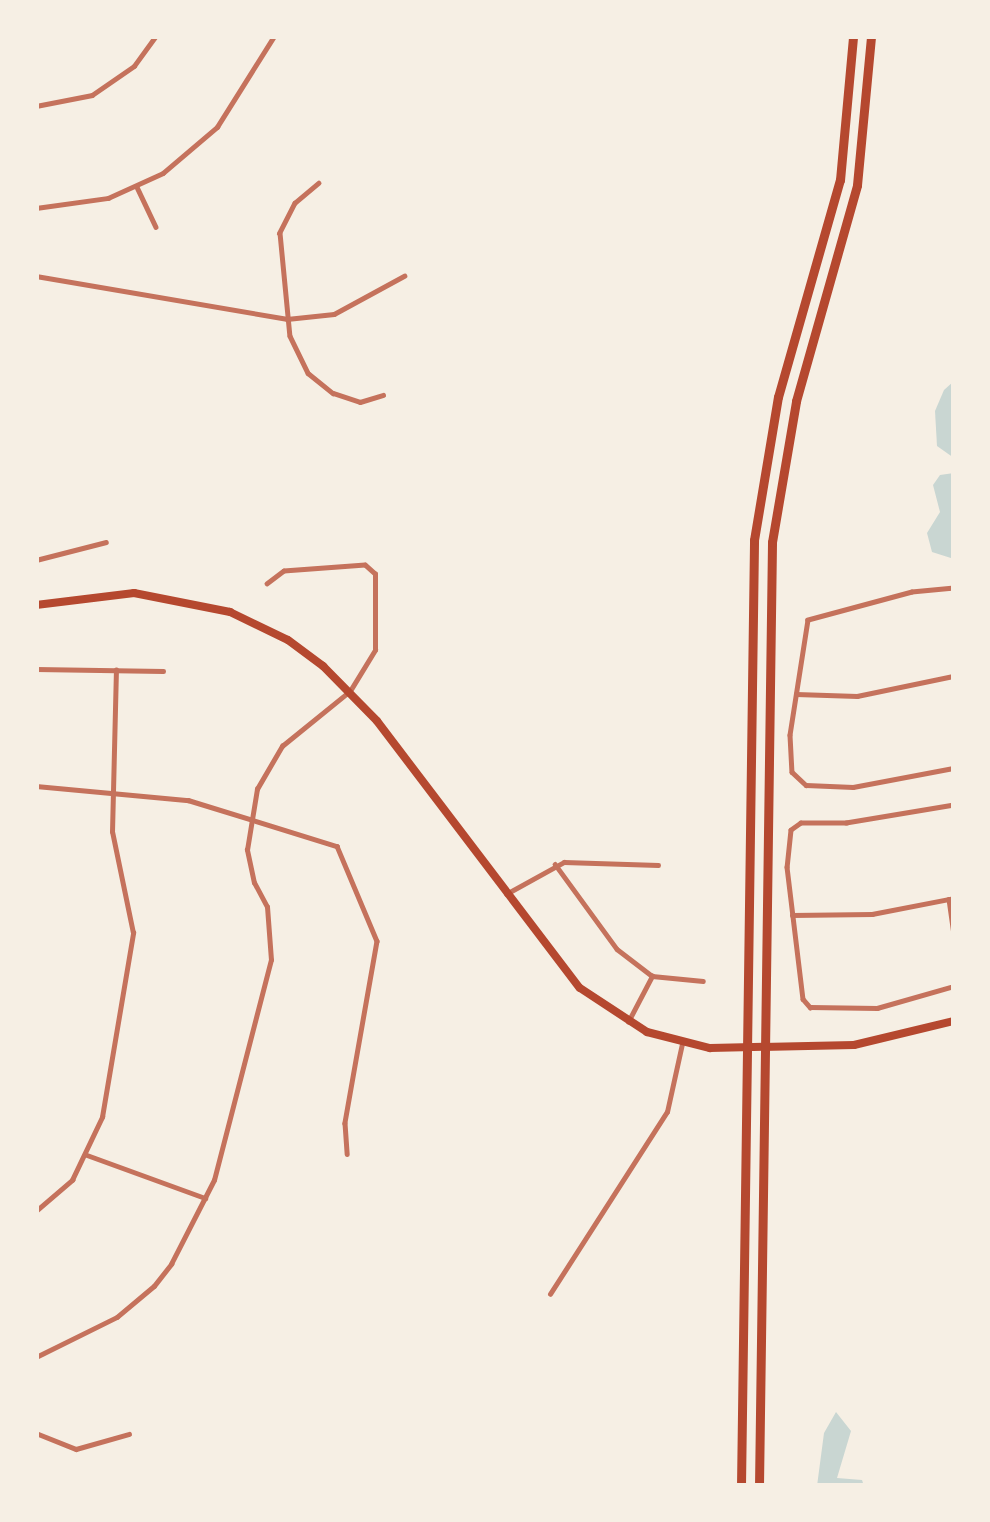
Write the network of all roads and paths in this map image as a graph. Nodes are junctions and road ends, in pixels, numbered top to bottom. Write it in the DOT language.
graph roads {
  1 [pos="156,36"];
  2 [pos="274,36"];
  3 [pos="853,36"];
  4 [pos="871,36"];
  5 [pos="36,106"];
  6 [pos="319,183"];
  7 [pos="137,187"];
  8 [pos="36,208"];
  9 [pos="156,227"];
  10 [pos="36,276"];
  11 [pos="404,276"];
  12 [pos="287,319"];
  13 [pos="383,395"];
  14 [pos="106,542"];
  15 [pos="36,560"];
  16 [pos="267,584"];
  17 [pos="954,589"];
  18 [pos="36,605"];
  19 [pos="36,669"];
  20 [pos="116,670"];
  21 [pos="163,671"];
  22 [pos="954,676"];
  23 [pos="350,691"];
  24 [pos="796,694"];
  25 [pos="954,768"];
  26 [pos="36,786"];
  27 [pos="112,793"];
  28 [pos="954,805"];
  29 [pos="251,817"];
  30 [pos="555,864"];
  31 [pos="658,866"];
  32 [pos="506,894"];
  33 [pos="951,898"];
  34 [pos="792,914"];
  35 [pos="954,933"];
  36 [pos="652,976"];
  37 [pos="703,981"];
  38 [pos="954,986"];
  39 [pos="954,1021"];
  40 [pos="628,1022"];
  41 [pos="682,1044"];
  42 [pos="746,1048"];
  43 [pos="763,1048"];
  44 [pos="347,1154"];
  45 [pos="87,1155"];
  46 [pos="205,1198"];
  47 [pos="36,1211"];
  48 [pos="550,1294"];
  49 [pos="36,1357"];
  50 [pos="36,1433"];
  51 [pos="129,1434"];
  52 [pos="741,1486"];
  53 [pos="759,1486"];
  1 -- 5 [label="street"];
  2 -- 7 [label="street"];
  3 -- 42 [label="main road"];
  4 -- 43 [label="main road"];
  6 -- 12 [label="street"];
  7 -- 8 [label="street"];
  7 -- 9 [label="street"];
  10 -- 12 [label="street"];
  11 -- 12 [label="street"];
  12 -- 13 [label="street"];
  14 -- 15 [label="street"];
  16 -- 23 [label="street"];
  17 -- 24 [label="street"];
  18 -- 23 [label="main road"];
  19 -- 20 [label="street"];
  20 -- 21 [label="street"];
  20 -- 27 [label="street"];
  22 -- 24 [label="street"];
  23 -- 29 [label="street"];
  23 -- 32 [label="main road"];
  24 -- 25 [label="street"];
  26 -- 27 [label="street"];
  27 -- 29 [label="street"];
  27 -- 45 [label="street"];
  28 -- 34 [label="street"];
  29 -- 44 [label="street"];
  29 -- 46 [label="street"];
  30 -- 31 [label="street"];
  30 -- 32 [label="street"];
  30 -- 36 [label="street"];
  32 -- 40 [label="main road"];
  33 -- 34 [label="street"];
  33 -- 35 [label="street"];
  34 -- 38 [label="street"];
  36 -- 37 [label="street"];
  36 -- 40 [label="street"];
  39 -- 43 [label="main road"];
  40 -- 41 [label="main road"];
  41 -- 42 [label="main road"];
  41 -- 48 [label="street"];
  42 -- 43 [label="main road"];
  42 -- 52 [label="main road"];
  43 -- 53 [label="main road"];
  45 -- 46 [label="street"];
  45 -- 47 [label="street"];
  46 -- 49 [label="street"];
  50 -- 51 [label="street"];
}
